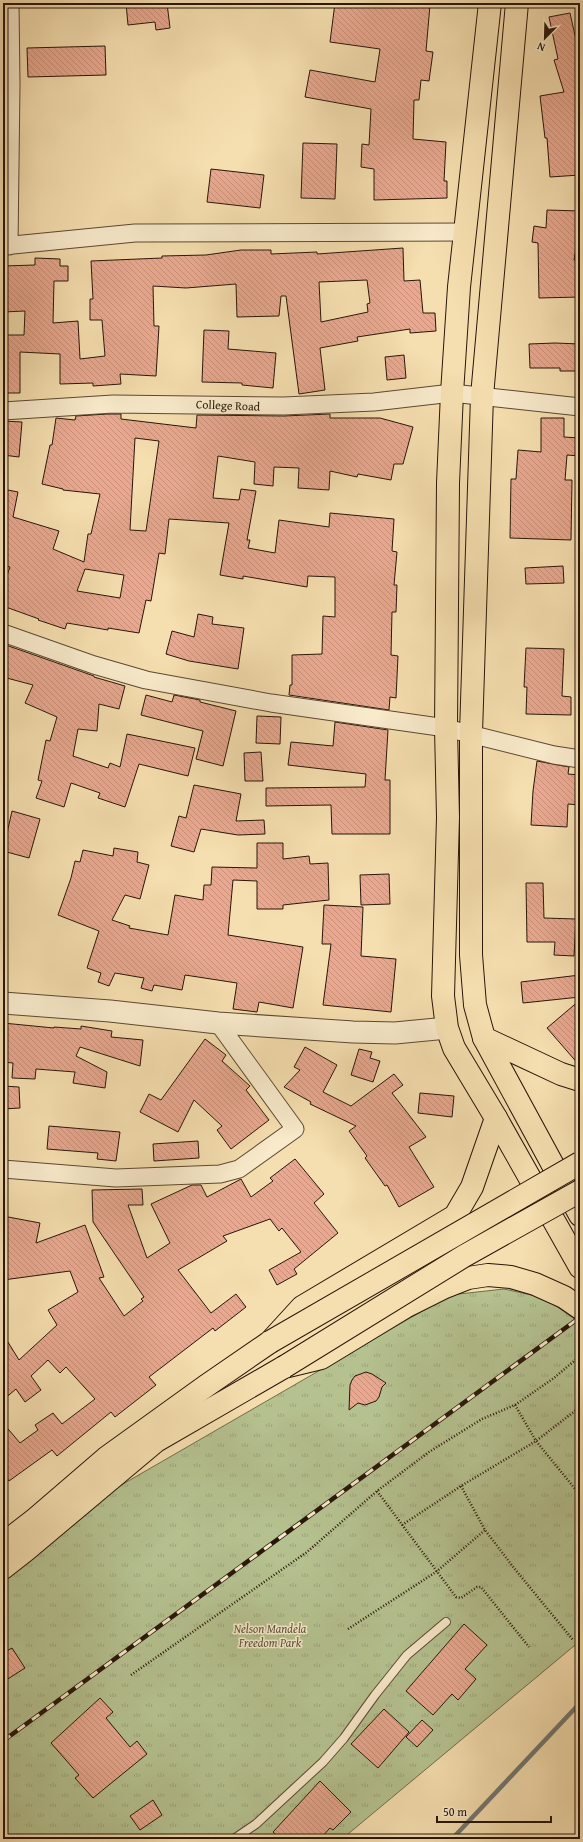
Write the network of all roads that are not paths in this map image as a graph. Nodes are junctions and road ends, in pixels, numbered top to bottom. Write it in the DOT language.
graph roads {
  1 [pos="10,3"];
  2 [pos="490,3"];
  3 [pos="517,3"];
  4 [pos="466,232"];
  5 [pos="6,246"];
  6 [pos="452,393"];
  7 [pos="482,396"];
  8 [pos="580,406"];
  9 [pos="3,410"];
  10 [pos="3,633"];
  11 [pos="446,728"];
  12 [pos="470,733"];
  13 [pos="580,759"];
  14 [pos="3,1003"];
  15 [pos="218,1024"];
  16 [pos="447,1028"];
  17 [pos="484,1038"];
  18 [pos="580,1080"];
  19 [pos="496,1118"];
  20 [pos="580,1162"];
  21 [pos="3,1169"];
  22 [pos="580,1191"];
  23 [pos="580,1215"];
  24 [pos="580,1267"];
  25 [pos="580,1308"];
  26 [pos="270,1342"];
  27 [pos="284,1367"];
  28 [pos="3,1544"];
  29 [pos="3,1568"];
  30 [pos="446,1622"];
  31 [pos="234,1839"];
  1 -- 5 [label="street"];
  2 -- 4 [label="main road"];
  3 -- 7 [label="main road"];
  4 -- 5 [label="street"];
  4 -- 6 [label="main road"];
  6 -- 7 [label="street, College Road"];
  6 -- 9 [label="street, College Road"];
  6 -- 11 [label="main road"];
  7 -- 8 [label="street, College Road"];
  7 -- 12 [label="main road"];
  10 -- 11 [label="street"];
  11 -- 12 [label="street"];
  11 -- 16 [label="main road"];
  12 -- 13 [label="street"];
  12 -- 17 [label="main road"];
  14 -- 15 [label="street"];
  15 -- 16 [label="street"];
  15 -- 21 [label="street"];
  16 -- 19 [label="main road"];
  17 -- 18 [label="main road"];
  17 -- 23 [label="main road"];
  19 -- 24 [label="main road"];
  19 -- 26 [label="main road"];
  20 -- 26 [label="main road, bridge"];
  22 -- 27 [label="main road, bridge"];
  25 -- 27 [label="main road"];
  26 -- 28 [label="main road"];
  27 -- 29 [label="main road"];
  30 -- 31 [label="lane"];
}
